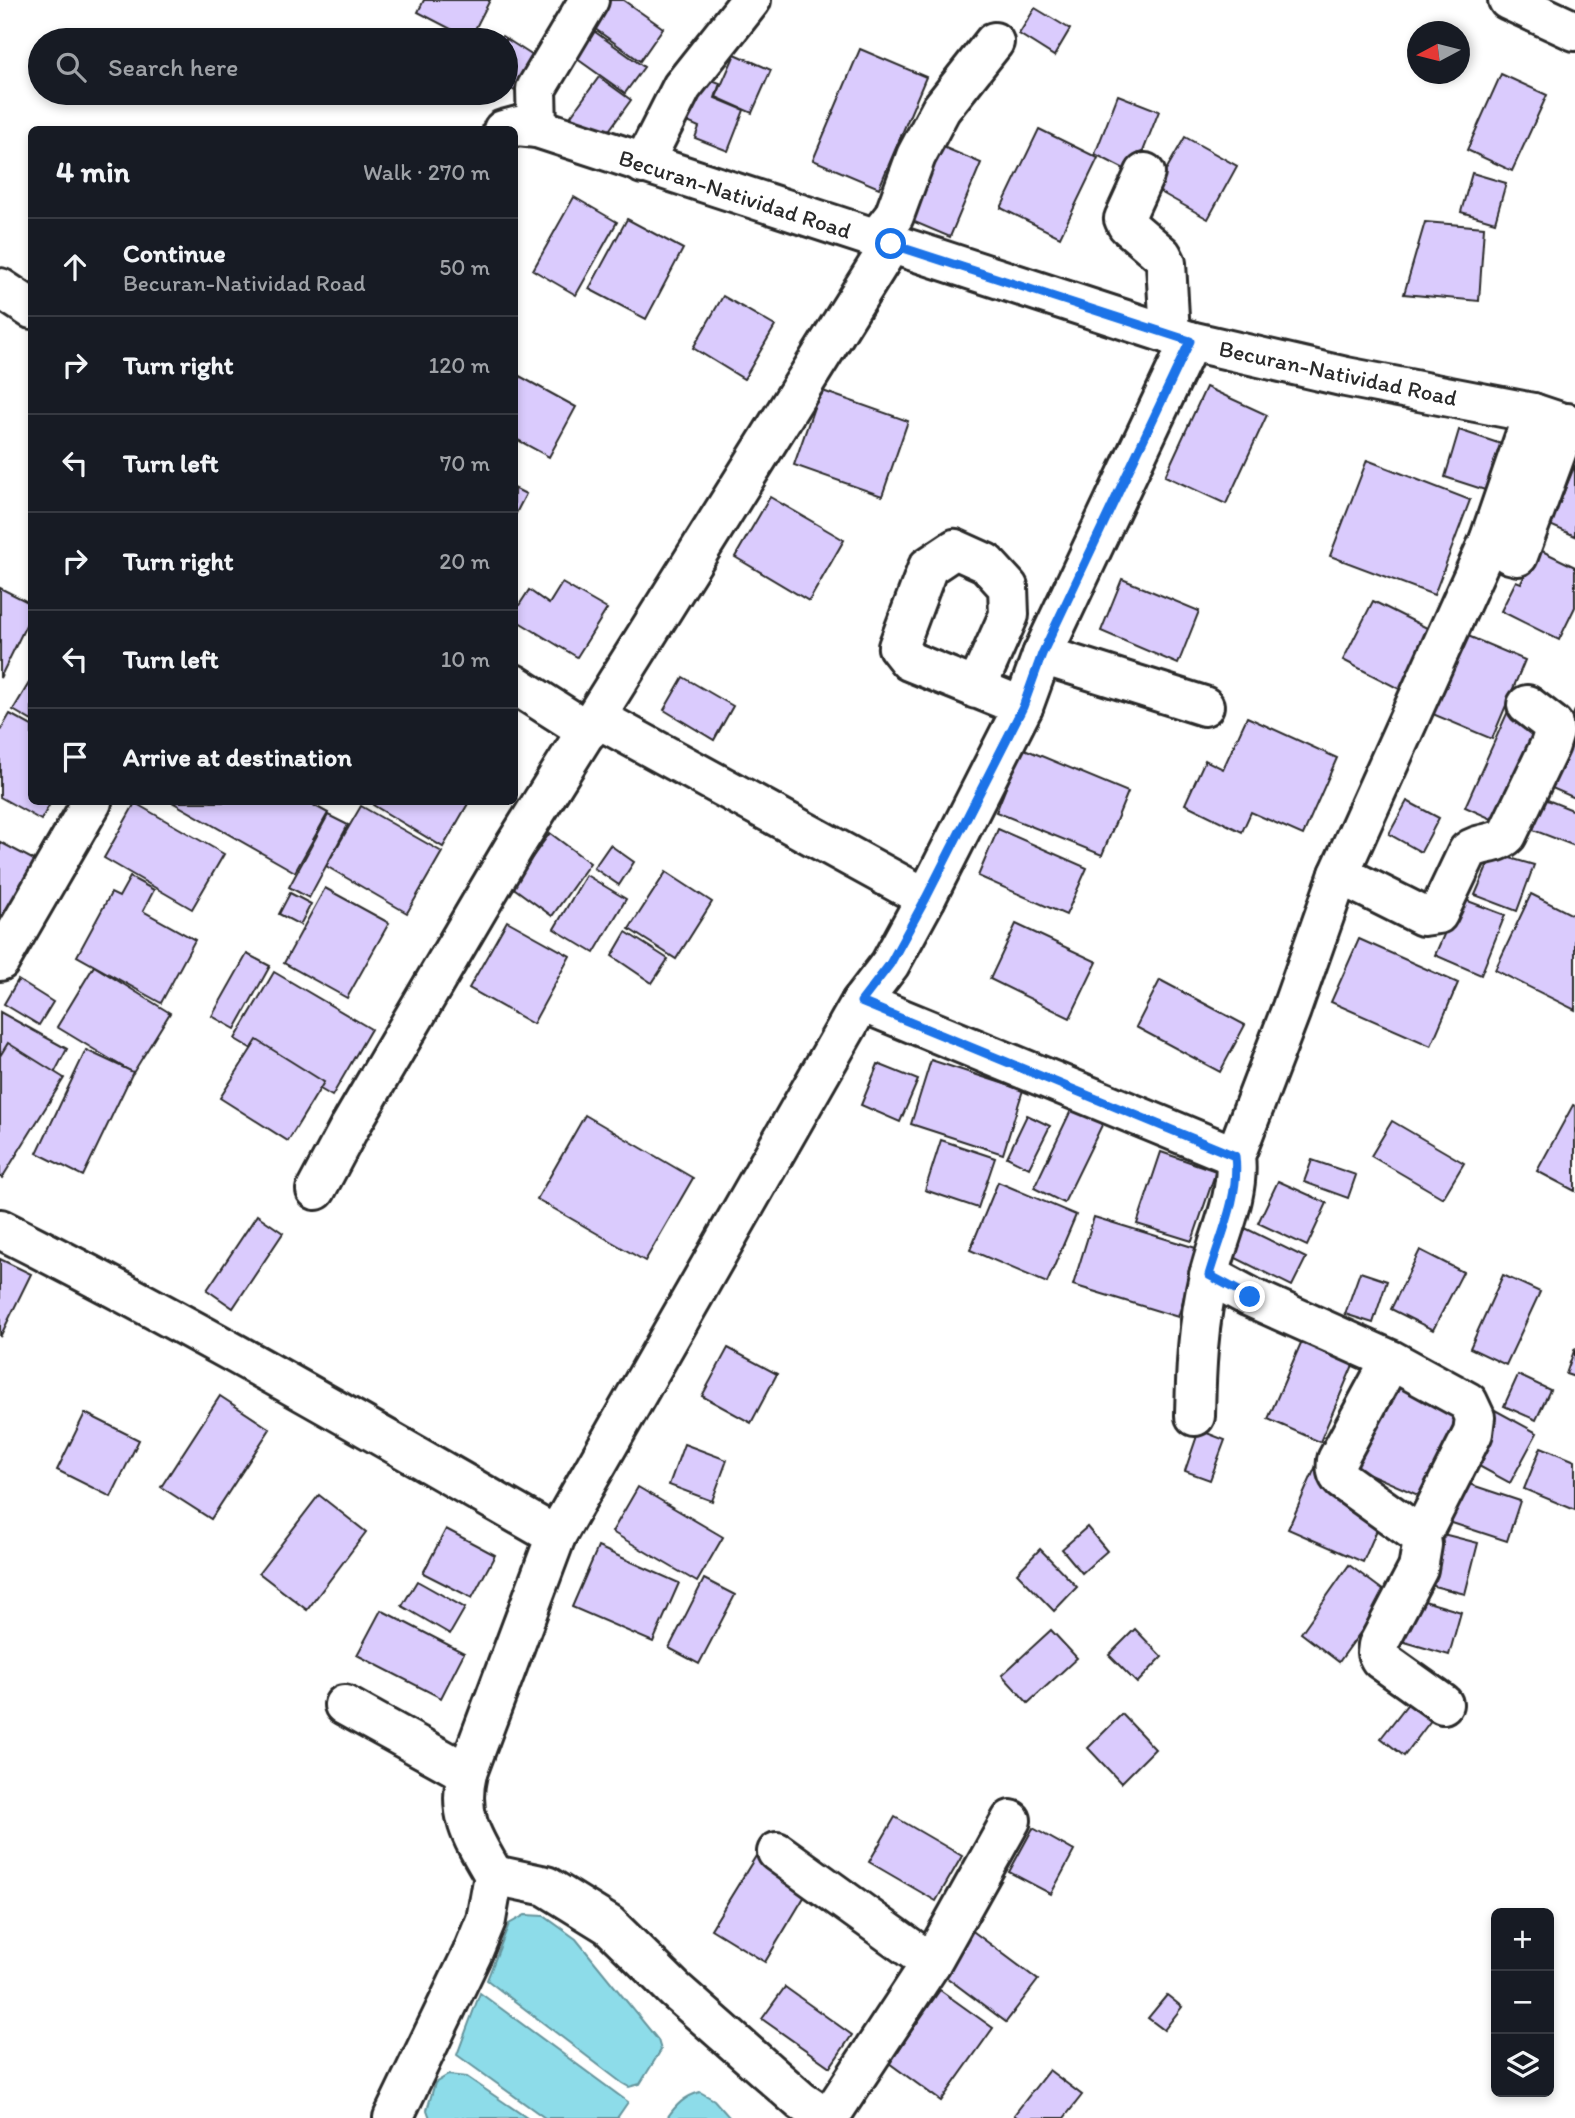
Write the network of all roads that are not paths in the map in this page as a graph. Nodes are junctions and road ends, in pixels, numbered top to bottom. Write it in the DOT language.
graph roads {
  1 [pos="589,0"];
  2 [pos="751,0"];
  3 [pos="1508,0"];
  4 [pos="1575,32"];
  5 [pos="995,42"];
  6 [pos="520,129"];
  7 [pos="643,164"];
  8 [pos="1144,173"];
  9 [pos="883,242"];
  10 [pos="0,288"];
  11 [pos="28,306"];
  12 [pos="1180,338"];
  13 [pos="1558,421"];
  14 [pos="1042,654"];
  15 [pos="518,686"];
  16 [pos="976,688"];
  17 [pos="1527,705"];
  18 [pos="1204,706"];
  19 [pos="1023,707"];
  20 [pos="592,725"];
  21 [pos="90,805"];
  22 [pos="1339,874"];
  23 [pos="926,898"];
  24 [pos="0,961"];
  25 [pos="861,1002"];
  26 [pos="1235,1156"];
  27 [pos="316,1190"];
  28 [pos="0,1229"];
  29 [pos="1209,1275"];
  30 [pos="1391,1360"];
  31 [pos="1195,1416"];
  32 [pos="1420,1530"];
  33 [pos="556,1536"];
  34 [pos="1443,1704"];
  35 [pos="344,1705"];
  36 [pos="467,1773"];
  37 [pos="1011,1820"];
  38 [pos="777,1852"];
  39 [pos="494,1875"];
  40 [pos="931,1964"];
  41 [pos="393,2118"];
  42 [pos="827,2118"];
  1 -- 6 [label="street"];
  2 -- 7 [label="street"];
  3 -- 4 [label="street"];
  5 -- 9 [label="street"];
  6 -- 7 [label="street, Becuran-Natividad Road"];
  7 -- 9 [label="street, Becuran-Natividad Road"];
  8 -- 12 [label="street"];
  9 -- 12 [label="street, Becuran-Natividad Road"];
  9 -- 20 [label="street"];
  10 -- 11 [label="street"];
  12 -- 13 [label="street, Becuran-Natividad Road"];
  12 -- 14 [label="street"];
  13 -- 22 [label="street"];
  14 -- 18 [label="street"];
  14 -- 19 [label="street"];
  15 -- 20 [label="street"];
  16 -- 19 [label="street"];
  17 -- 22 [label="street"];
  19 -- 23 [label="street"];
  20 -- 23 [label="street"];
  20 -- 27 [label="street"];
  21 -- 24 [label="street"];
  22 -- 26 [label="street"];
  23 -- 25 [label="street"];
  25 -- 26 [label="street"];
  25 -- 33 [label="street"];
  26 -- 29 [label="street"];
  28 -- 33 [label="street"];
  29 -- 30 [label="street"];
  29 -- 31 [label="street"];
  30 -- 32 [label="street"];
  30 -- 32 [label="street"];
  32 -- 34 [label="street"];
  33 -- 36 [label="street"];
  35 -- 36 [label="street"];
  36 -- 39 [label="street"];
  37 -- 40 [label="street"];
  38 -- 40 [label="street"];
  39 -- 41 [label="street"];
  39 -- 42 [label="street"];
  40 -- 42 [label="street"];
}
